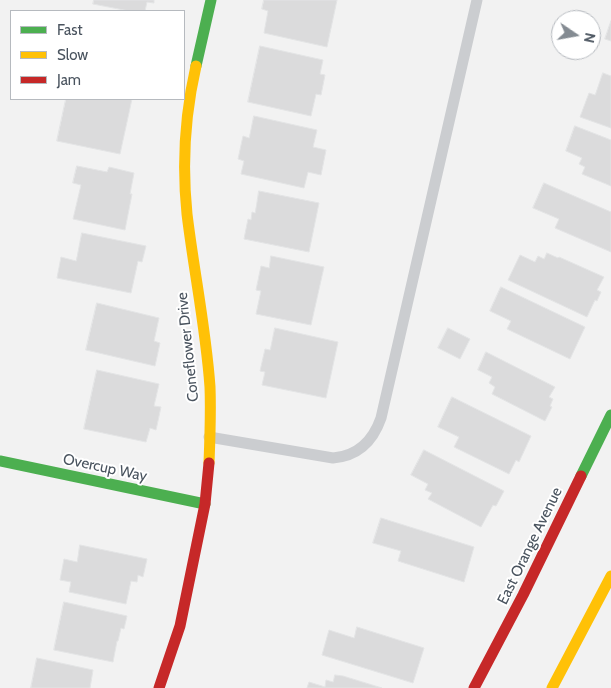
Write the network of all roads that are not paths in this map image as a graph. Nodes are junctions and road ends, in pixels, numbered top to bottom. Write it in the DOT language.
graph roads {
  1 [pos="211,0"];
  2 [pos="477,0"];
  3 [pos="611,415"];
  4 [pos="209,436"];
  5 [pos="0,461"];
  6 [pos="205,504"];
  7 [pos="611,576"];
  8 [pos="159,688"];
  9 [pos="474,688"];
  10 [pos="552,688"];
  1 -- 4 [label="street, Coneflower Drive"];
  2 -- 4 [label="lane"];
  3 -- 9 [label="street, East Orange Avenue"];
  4 -- 6 [label="street, Coneflower Drive"];
  5 -- 6 [label="street, Overcup Way"];
  6 -- 8 [label="street, Coneflower Drive"];
  7 -- 10 [label="street"];
}
